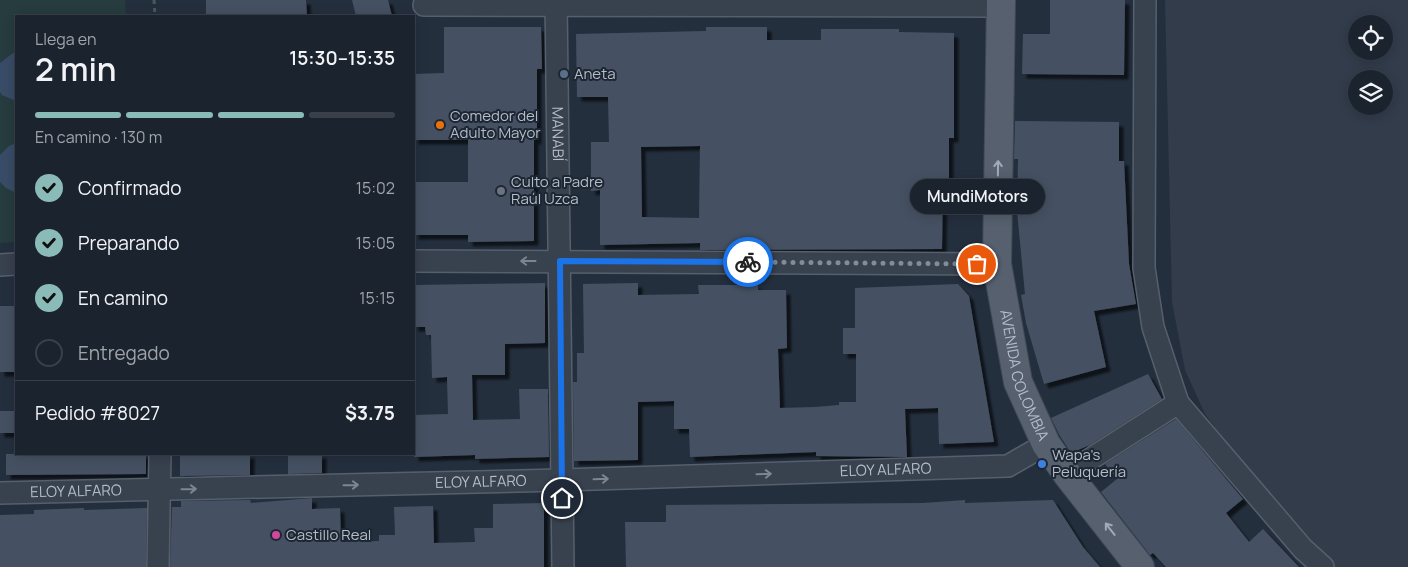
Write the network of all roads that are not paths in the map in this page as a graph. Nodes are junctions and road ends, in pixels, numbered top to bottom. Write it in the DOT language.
graph roads {
  1 [pos="1145,0"];
  2 [pos="556,3"];
  3 [pos="1001,3"];
  4 [pos="424,5"];
  5 [pos="560,261"];
  6 [pos="415,262"];
  7 [pos="15,264"];
  8 [pos="997,264"];
  9 [pos="0,265"];
  10 [pos="1178,403"];
  11 [pos="1046,444"];
  12 [pos="160,455"];
  13 [pos="1067,474"];
  14 [pos="562,480"];
  15 [pos="159,490"];
  16 [pos="0,492"];
  17 [pos="158,567"];
  18 [pos="563,567"];
  19 [pos="1140,567"];
  20 [pos="1323,567"];
  1 -- 10 [label="street"];
  2 -- 3 [label="street"];
  2 -- 4 [label="street"];
  2 -- 5 [label="street, MANABÍ"];
  8 -- 3 [label="main road, AVENIDA COLOMBIA, one-way"];
  5 -- 6 [label="street, one-way"];
  5 -- 8 [label="street"];
  5 -- 14 [label="street, MANABÍ"];
  7 -- 9 [label="street"];
  8 -- 11 [label="main road, AVENIDA COLOMBIA"];
  10 -- 13 [label="street"];
  10 -- 20 [label="street"];
  11 -- 13 [label="main road, AVENIDA COLOMBIA"];
  14 -- 11 [label="street, ELOY ALFARO, one-way"];
  12 -- 15 [label="street"];
  19 -- 13 [label="main road, AVENIDA COLOMBIA, one-way"];
  15 -- 14 [label="street, ELOY ALFARO, one-way"];
  14 -- 18 [label="street, MANABÍ"];
  15 -- 16 [label="street, ELOY ALFARO"];
  15 -- 17 [label="street"];
}
